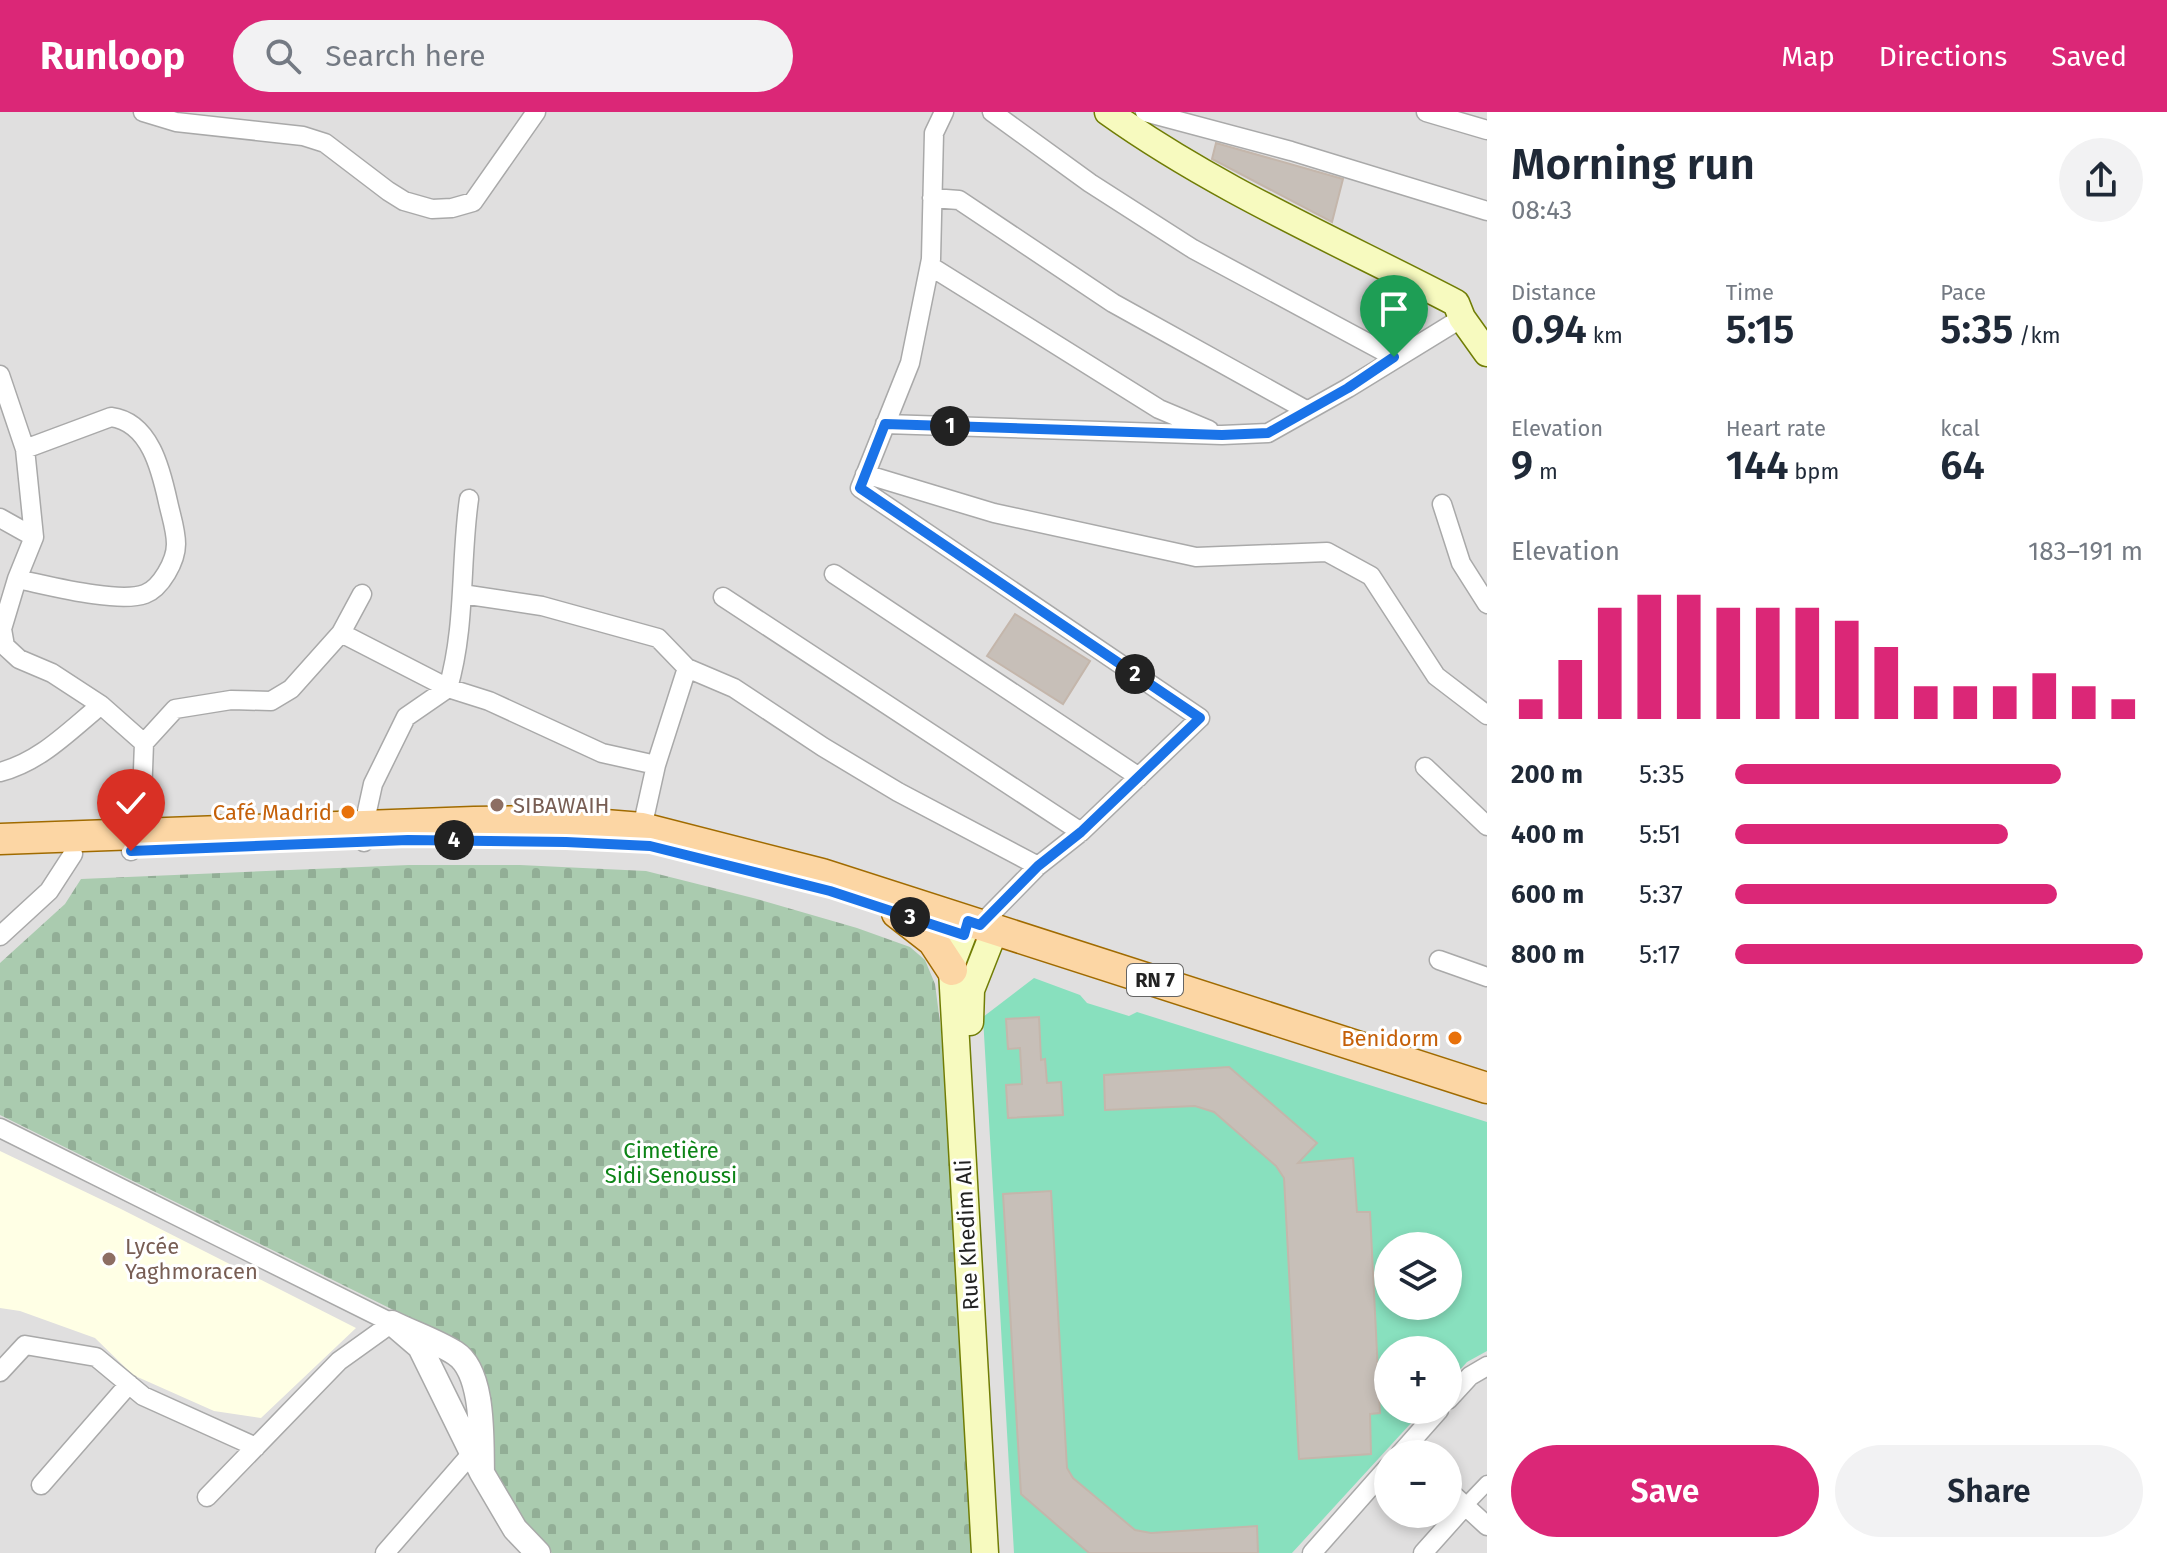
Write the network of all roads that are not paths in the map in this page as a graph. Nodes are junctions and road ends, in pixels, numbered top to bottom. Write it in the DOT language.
graph roads {
  1 [pos="144,112"];
  2 [pos="536,112"];
  3 [pos="944,112"];
  4 [pos="992,112"];
  5 [pos="1108,112"];
  6 [pos="1145,112"];
  7 [pos="1426,112"];
  8 [pos="1455,116"];
  9 [pos="1487,130"];
  10 [pos="932,198"];
  11 [pos="1487,211"];
  12 [pos="930,266"];
  13 [pos="1462,318"];
  14 [pos="1487,353"];
  15 [pos="1394,357"];
  16 [pos="0,375"];
  17 [pos="1306,410"];
  18 [pos="885,424"];
  19 [pos="1222,435"];
  20 [pos="25,449"];
  21 [pos="865,474"];
  22 [pos="469,499"];
  23 [pos="1442,504"];
  24 [pos="0,518"];
  25 [pos="34,537"];
  26 [pos="834,574"];
  27 [pos="17,579"];
  28 [pos="362,594"];
  29 [pos="462,594"];
  30 [pos="723,597"];
  31 [pos="1487,604"];
  32 [pos="341,633"];
  33 [pos="5,654"];
  34 [pos="687,668"];
  35 [pos="448,688"];
  36 [pos="101,705"];
  37 [pos="1487,715"];
  38 [pos="144,743"];
  39 [pos="656,765"];
  40 [pos="1425,767"];
  41 [pos="0,772"];
  42 [pos="1139,777"];
  43 [pos="1487,826"];
  44 [pos="642,828"];
  45 [pos="1081,832"];
  46 [pos="364,834"];
  47 [pos="0,839"];
  48 [pos="132,842"];
  49 [pos="73,854"];
  50 [pos="0,856"];
  51 [pos="1038,866"];
  52 [pos="897,913"];
  53 [pos="980,931"];
  54 [pos="0,936"];
  55 [pos="1439,960"];
  56 [pos="1070,961"];
  57 [pos="952,970"];
  58 [pos="1487,977"];
  59 [pos="1487,1088"];
  60 [pos="1487,1102"];
  61 [pos="0,1128"];
  62 [pos="392,1323"];
  63 [pos="1487,1366"];
  64 [pos="0,1372"];
  65 [pos="129,1384"];
  66 [pos="1462,1385"];
  67 [pos="1427,1424"];
  68 [pos="1414,1440"];
  69 [pos="256,1447"];
  70 [pos="477,1463"];
  71 [pos="1374,1483"];
  72 [pos="1487,1483"];
  73 [pos="41,1485"];
  74 [pos="207,1497"];
  75 [pos="1462,1503"];
  76 [pos="1465,1506"];
  77 [pos="1487,1526"];
  78 [pos="385,1553"];
  79 [pos="538,1553"];
  80 [pos="985,1553"];
  81 [pos="1002,1553"];
  82 [pos="1312,1553"];
  83 [pos="1423,1553"];
  1 -- 2 [label="street"];
  3 -- 10 [label="street"];
  4 -- 15 [label="street"];
  5 -- 13 [label="main road"];
  6 -- 11 [label="street"];
  7 -- 8 [label="street"];
  8 -- 9 [label="street"];
  10 -- 12 [label="street"];
  10 -- 17 [label="street"];
  12 -- 18 [label="street"];
  12 -- 19 [label="street"];
  13 -- 14 [label="main road"];
  13 -- 15 [label="street"];
  15 -- 17 [label="street"];
  16 -- 20 [label="street"];
  17 -- 19 [label="street"];
  18 -- 19 [label="street"];
  18 -- 21 [label="street"];
  20 -- 25 [label="street"];
  20 -- 27 [label="street"];
  21 -- 37 [label="street"];
  21 -- 42 [label="street"];
  22 -- 29 [label="street"];
  23 -- 31 [label="street"];
  24 -- 25 [label="street"];
  25 -- 27 [label="street"];
  26 -- 42 [label="street"];
  27 -- 33 [label="street"];
  28 -- 32 [label="street"];
  29 -- 34 [label="street"];
  29 -- 35 [label="street"];
  30 -- 45 [label="street"];
  32 -- 35 [label="street"];
  32 -- 38 [label="street"];
  33 -- 36 [label="street"];
  34 -- 39 [label="street"];
  34 -- 51 [label="street"];
  35 -- 39 [label="street"];
  35 -- 46 [label="street"];
  36 -- 38 [label="street"];
  36 -- 41 [label="street"];
  38 -- 48 [label="street"];
  39 -- 44 [label="street"];
  40 -- 43 [label="street"];
  42 -- 45 [label="street"];
  44 -- 46 [label="main road, RN 7"];
  44 -- 53 [label="main road, RN 7"];
  45 -- 51 [label="street"];
  46 -- 48 [label="main road, RN 7"];
  46 -- 52 [label="main road, RN 7"];
  47 -- 48 [label="main road, RN 7"];
  48 -- 49 [label="main road, RN 7"];
  49 -- 50 [label="main road, RN 7"];
  49 -- 54 [label="street"];
  51 -- 53 [label="street"];
  52 -- 53 [label="main road, RN 7"];
  52 -- 57 [label="main road"];
  53 -- 56 [label="main road, RN 7"];
  53 -- 57 [label="main road, Rue Khedim Ali"];
  53 -- 81 [label="main road, Rue Khedim Ali"];
  55 -- 58 [label="street"];
  56 -- 59 [label="main road, RN 7"];
  56 -- 60 [label="main road, RN 7"];
  57 -- 80 [label="main road, Rue Khedim Ali"];
  61 -- 62 [label="street"];
  62 -- 69 [label="street"];
  62 -- 70 [label="street"];
  62 -- 70 [label="street"];
  63 -- 66 [label="street"];
  64 -- 65 [label="street"];
  65 -- 69 [label="street"];
  65 -- 73 [label="street"];
  67 -- 68 [label="street"];
  69 -- 74 [label="street"];
  70 -- 78 [label="street"];
  70 -- 79 [label="street"];
  71 -- 82 [label="street"];
  72 -- 76 [label="street"];
  75 -- 76 [label="street"];
  76 -- 77 [label="street"];
  76 -- 83 [label="street"];
}
